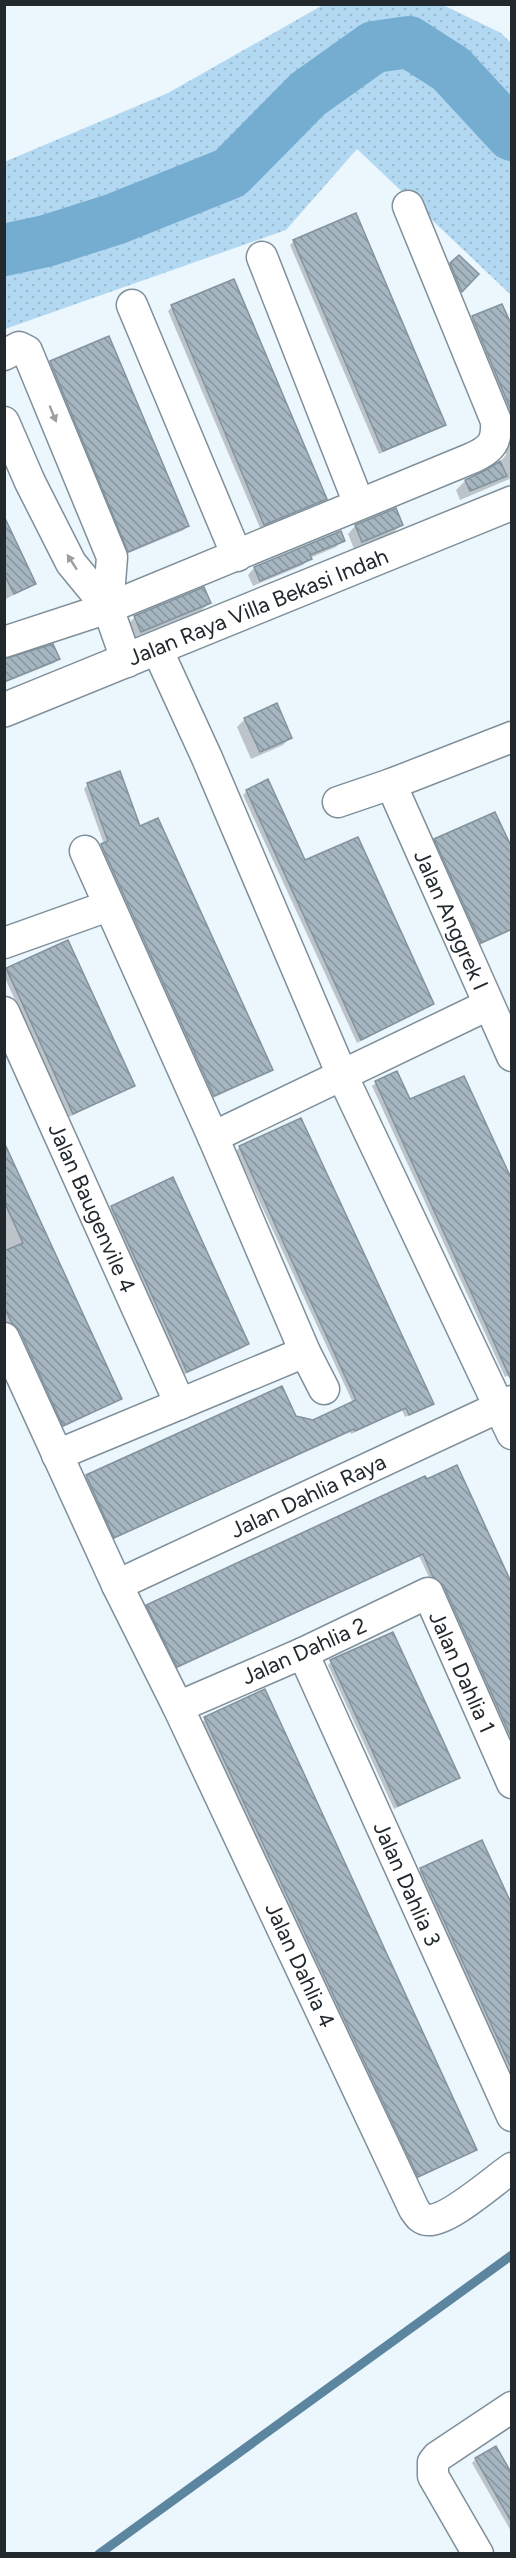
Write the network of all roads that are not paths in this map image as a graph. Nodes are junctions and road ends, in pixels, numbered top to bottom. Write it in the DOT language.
graph roads {
  1 [pos="408,206"];
  2 [pos="262,257"];
  3 [pos="132,305"];
  4 [pos="18,357"];
  5 [pos="4,422"];
  6 [pos="512,503"];
  7 [pos="359,504"];
  8 [pos="237,556"];
  9 [pos="108,608"];
  10 [pos="4,642"];
  11 [pos="157,649"];
  12 [pos="127,662"];
  13 [pos="4,710"];
  14 [pos="512,737"];
  15 [pos="391,784"];
  16 [pos="338,802"];
  17 [pos="85,850"];
  18 [pos="108,906"];
  19 [pos="4,943"];
  20 [pos="488,1005"];
  21 [pos="4,1012"];
  22 [pos="512,1056"];
  23 [pos="342,1075"];
  24 [pos="213,1137"];
  25 [pos="4,1338"];
  26 [pos="305,1352"];
  27 [pos="324,1389"];
  28 [pos="505,1403"];
  29 [pos="180,1404"];
  30 [pos="512,1434"];
  31 [pos="57,1455"];
  32 [pos="117,1585"];
  33 [pos="428,1593"];
  34 [pos="303,1653"];
  35 [pos="178,1707"];
  36 [pos="512,1783"];
  37 [pos="512,2116"];
  38 [pos="512,2168"];
  39 [pos="512,2407"];
  40 [pos="478,2553"];
  1 -- 7 [label="street"];
  2 -- 7 [label="street"];
  3 -- 8 [label="street"];
  4 -- 9 [label="street, one-way"];
  9 -- 5 [label="street, one-way"];
  6 -- 11 [label="main road, Jalan Raya Villa Bekasi Indah"];
  7 -- 8 [label="street"];
  8 -- 9 [label="street"];
  9 -- 10 [label="street"];
  9 -- 12 [label="street"];
  11 -- 12 [label="main road, Jalan Raya Villa Bekasi Indah"];
  11 -- 23 [label="street"];
  12 -- 13 [label="main road, Jalan Raya Villa Bekasi Indah"];
  14 -- 15 [label="street"];
  15 -- 16 [label="street"];
  15 -- 20 [label="street, Jalan Anggrek I"];
  17 -- 18 [label="street"];
  18 -- 19 [label="street"];
  18 -- 24 [label="street"];
  20 -- 22 [label="street, Jalan Anggrek I"];
  20 -- 23 [label="street"];
  21 -- 29 [label="street, Jalan Baugenvile 4"];
  23 -- 24 [label="street"];
  23 -- 28 [label="street"];
  24 -- 26 [label="street"];
  25 -- 31 [label="street, Jalan Dahlia 4"];
  26 -- 27 [label="street"];
  26 -- 29 [label="street"];
  28 -- 30 [label="street"];
  28 -- 32 [label="street, Jalan Dahlia Raya"];
  29 -- 31 [label="street"];
  31 -- 32 [label="street, Jalan Dahlia 4"];
  32 -- 35 [label="street, Jalan Dahlia 4"];
  33 -- 34 [label="street, Jalan Dahlia 2"];
  33 -- 36 [label="street, Jalan Dahlia 1"];
  34 -- 35 [label="street, Jalan Dahlia 2"];
  34 -- 37 [label="street, Jalan Dahlia 3"];
  35 -- 38 [label="street, Jalan Dahlia 4"];
  39 -- 40 [label="street"];
}
